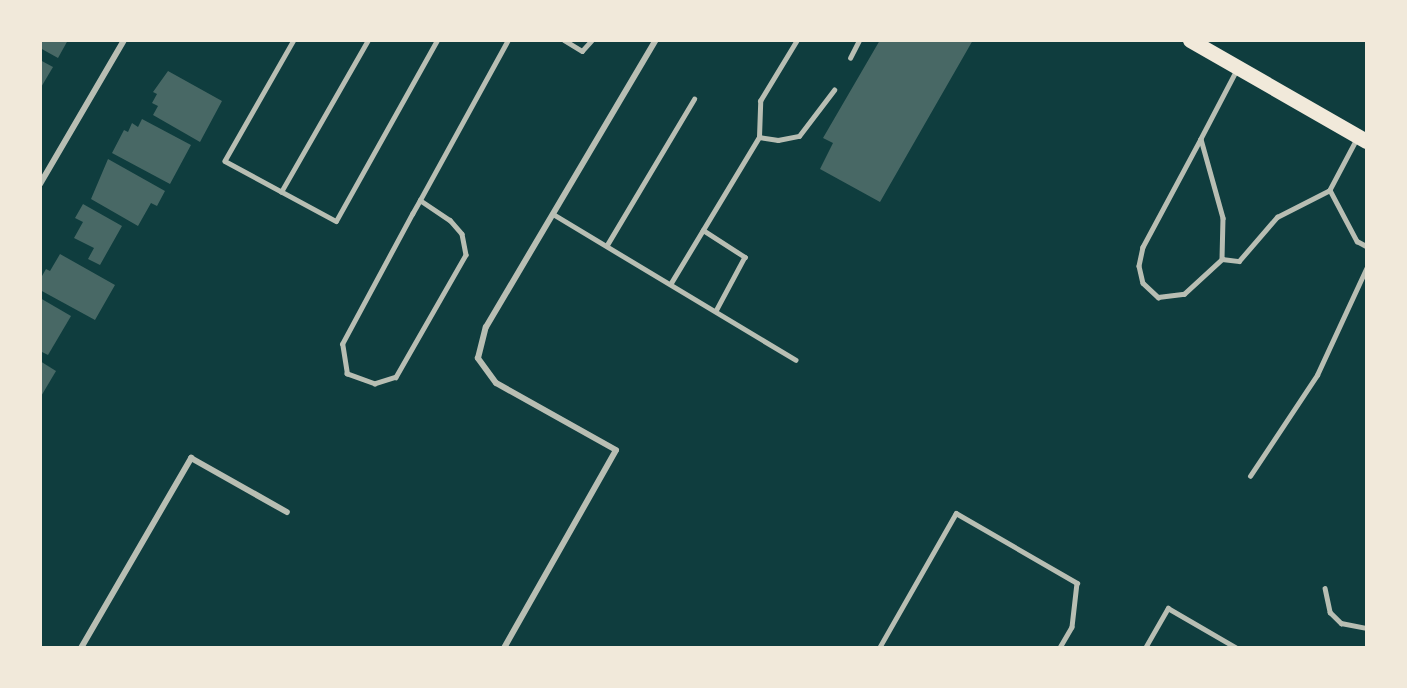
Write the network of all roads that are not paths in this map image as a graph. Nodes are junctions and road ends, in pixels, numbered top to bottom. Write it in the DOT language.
graph roads {
  1 [pos="124,40"];
  2 [pos="294,40"];
  3 [pos="368,40"];
  4 [pos="437,40"];
  5 [pos="508,40"];
  6 [pos="564,40"];
  7 [pos="592,40"];
  8 [pos="656,40"];
  9 [pos="797,40"];
  10 [pos="859,40"];
  11 [pos="1191,41"];
  12 [pos="850,58"];
  13 [pos="1239,68"];
  14 [pos="834,90"];
  15 [pos="694,99"];
  16 [pos="759,137"];
  17 [pos="1363,139"];
  18 [pos="1201,140"];
  19 [pos="40,184"];
  20 [pos="1330,190"];
  21 [pos="281,192"];
  22 [pos="420,200"];
  23 [pos="554,214"];
  24 [pos="703,230"];
  25 [pos="607,245"];
  26 [pos="1366,246"];
  27 [pos="1222,259"];
  28 [pos="1366,268"];
  29 [pos="670,284"];
  30 [pos="716,311"];
  31 [pos="796,360"];
  32 [pos="1250,476"];
  33 [pos="287,513"];
  34 [pos="1325,588"];
  35 [pos="1366,628"];
  36 [pos="81,648"];
  37 [pos="504,648"];
  38 [pos="879,648"];
  39 [pos="1060,648"];
  40 [pos="1145,648"];
  41 [pos="1237,648"];
  1 -- 19 [label="street"];
  2 -- 21 [label="lane"];
  3 -- 21 [label="lane"];
  4 -- 21 [label="lane"];
  5 -- 22 [label="lane"];
  6 -- 7 [label="lane"];
  8 -- 23 [label="street"];
  9 -- 16 [label="lane"];
  10 -- 12 [label="lane"];
  11 -- 13 [label="main road"];
  13 -- 17 [label="main road"];
  13 -- 18 [label="lane"];
  14 -- 16 [label="lane"];
  15 -- 25 [label="lane"];
  16 -- 24 [label="lane"];
  17 -- 20 [label="lane"];
  18 -- 27 [label="lane"];
  18 -- 27 [label="lane"];
  20 -- 26 [label="lane"];
  20 -- 27 [label="lane"];
  22 -- 22 [label="lane"];
  23 -- 25 [label="lane"];
  23 -- 37 [label="street"];
  24 -- 29 [label="lane"];
  24 -- 30 [label="lane"];
  25 -- 29 [label="lane"];
  28 -- 32 [label="lane"];
  29 -- 30 [label="lane"];
  30 -- 31 [label="lane"];
  33 -- 36 [label="street"];
  34 -- 35 [label="lane"];
  38 -- 39 [label="lane"];
  40 -- 41 [label="lane"];
}
